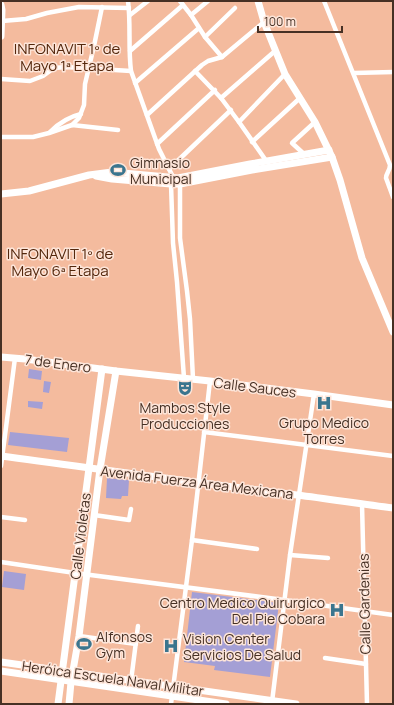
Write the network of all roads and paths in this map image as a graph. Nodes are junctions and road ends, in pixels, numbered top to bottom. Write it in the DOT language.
graph roads {
  1 [pos="128,1"];
  2 [pos="148,1"];
  3 [pos="208,1"];
  4 [pos="258,1"];
  5 [pos="324,1"];
  6 [pos="181,3"];
  7 [pos="1,5"];
  8 [pos="102,7"];
  9 [pos="129,8"];
  10 [pos="235,8"];
  11 [pos="130,15"];
  12 [pos="191,15"];
  13 [pos="2,21"];
  14 [pos="264,22"];
  15 [pos="199,28"];
  16 [pos="1,36"];
  17 [pos="205,37"];
  18 [pos="130,51"];
  19 [pos="275,51"];
  20 [pos="222,57"];
  21 [pos="89,68"];
  22 [pos="131,71"];
  23 [pos="195,71"];
  24 [pos="393,72"];
  25 [pos="354,73"];
  26 [pos="285,74"];
  27 [pos="1,79"];
  28 [pos="135,83"];
  29 [pos="215,90"];
  30 [pos="221,98"];
  31 [pos="300,98"];
  32 [pos="231,110"];
  33 [pos="81,114"];
  34 [pos="147,115"];
  35 [pos="239,122"];
  36 [pos="315,122"];
  37 [pos="72,125"];
  38 [pos="118,130"];
  39 [pos="49,133"];
  40 [pos="1,137"];
  41 [pos="252,142"];
  42 [pos="157,144"];
  43 [pos="331,153"];
  44 [pos="304,154"];
  45 [pos="268,164"];
  46 [pos="392,165"];
  47 [pos="169,169"];
  48 [pos="175,183"];
  49 [pos="1,194"];
  50 [pos="393,197"];
  51 [pos="393,332"];
  52 [pos="1,356"];
  53 [pos="15,358"];
  54 [pos="102,369"];
  55 [pos="116,371"];
  56 [pos="184,378"];
  57 [pos="193,379"];
  58 [pos="210,381"];
  59 [pos="314,394"];
  60 [pos="393,405"];
  61 [pos="204,432"];
  62 [pos="306,444"];
  63 [pos="2,456"];
  64 [pos="393,456"];
  65 [pos="1,466"];
  66 [pos="88,468"];
  67 [pos="100,469"];
  68 [pos="198,483"];
  69 [pos="299,495"];
  70 [pos="362,504"];
  71 [pos="393,508"];
  72 [pos="130,509"];
  73 [pos="94,515"];
  74 [pos="1,517"];
  75 [pos="25,520"];
  76 [pos="192,540"];
  77 [pos="257,549"];
  78 [pos="290,555"];
  79 [pos="328,558"];
  80 [pos="1,562"];
  81 [pos="75,573"];
  82 [pos="87,575"];
  83 [pos="186,588"];
  84 [pos="284,600"];
  85 [pos="364,610"];
  86 [pos="393,615"];
  87 [pos="138,626"];
  88 [pos="79,636"];
  89 [pos="136,644"];
  90 [pos="325,658"];
  91 [pos="1,662"];
  92 [pos="366,664"];
  93 [pos="1,671"];
  94 [pos="63,671"];
  95 [pos="73,672"];
  96 [pos="62,680"];
  97 [pos="131,681"];
  98 [pos="71,682"];
  99 [pos="173,686"];
  100 [pos="172,696"];
  101 [pos="272,702"];
  102 [pos="58,704"];
  103 [pos="69,704"];
  104 [pos="171,704"];
  105 [pos="226,704"];
  106 [pos="296,704"];
  107 [pos="367,704"];
  1 -- 9 [label="street"];
  2 -- 11 [label="street"];
  3 -- 12 [label="street"];
  4 -- 14 [label="street"];
  5 -- 25 [label="street"];
  6 -- 12 [label="street"];
  6 -- 18 [label="street"];
  7 -- 13 [label="street"];
  8 -- 9 [label="street"];
  8 -- 13 [label="street"];
  8 -- 21 [label="street"];
  9 -- 11 [label="street"];
  10 -- 17 [label="street"];
  11 -- 18 [label="street"];
  12 -- 15 [label="street"];
  13 -- 16 [label="street"];
  14 -- 19 [label="street"];
  14 -- 20 [label="street"];
  15 -- 17 [label="street"];
  15 -- 28 [label="street"];
  17 -- 20 [label="street"];
  18 -- 22 [label="street"];
  19 -- 26 [label="street"];
  19 -- 30 [label="street"];
  20 -- 23 [label="street"];
  21 -- 22 [label="street"];
  21 -- 27 [label="street"];
  21 -- 33 [label="street"];
  22 -- 28 [label="street"];
  23 -- 29 [label="street"];
  23 -- 34 [label="street"];
  24 -- 25 [label="street"];
  25 -- 46 [label="street"];
  26 -- 31 [label="street"];
  26 -- 35 [label="street"];
  28 -- 34 [label="street"];
  29 -- 30 [label="street"];
  29 -- 42 [label="street"];
  30 -- 32 [label="street"];
  31 -- 36 [label="street"];
  31 -- 41 [label="street"];
  32 -- 35 [label="street"];
  32 -- 47 [label="street"];
  33 -- 37 [label="street"];
  33 -- 39 [label="street"];
  34 -- 42 [label="street"];
  35 -- 41 [label="street"];
  36 -- 43 [label="street"];
  36 -- 44 [label="street"];
  37 -- 38 [label="street"];
  37 -- 39 [label="street"];
  39 -- 40 [label="street"];
  41 -- 45 [label="street"];
  42 -- 47 [label="street"];
  43 -- 44 [label="street"];
  43 -- 45 [label="street"];
  43 -- 51 [label="street"];
  44 -- 45 [label="street"];
  45 -- 48 [label="street"];
  46 -- 50 [label="street"];
  47 -- 48 [label="street"];
  48 -- 49 [label="street"];
  48 -- 56 [label="street"];
  48 -- 57 [label="street"];
  52 -- 53 [label="street, 7 de Enero"];
  53 -- 54 [label="street, 7 de Enero"];
  53 -- 63 [label="street"];
  54 -- 55 [label="street, 7 de Enero"];
  54 -- 66 [label="street, Calle Violetas"];
  55 -- 56 [label="street, Calle Sauces"];
  55 -- 67 [label="street, Calle Violetas"];
  56 -- 57 [label="street, Calle Sauces"];
  57 -- 58 [label="street, Calle Sauces"];
  58 -- 59 [label="street, Calle Sauces"];
  58 -- 61 [label="street"];
  59 -- 60 [label="street, Calle Sauces"];
  59 -- 62 [label="street"];
  61 -- 62 [label="street"];
  61 -- 68 [label="street"];
  62 -- 64 [label="street"];
  62 -- 69 [label="street"];
  63 -- 65 [label="street"];
  63 -- 66 [label="street, Avenida Fuerza Área Mexicana"];
  66 -- 67 [label="street, Avenida Fuerza Área Mexicana"];
  66 -- 81 [label="street, Calle Violetas"];
  67 -- 68 [label="street, Avenida Fuerza Área Mexicana"];
  67 -- 73 [label="street, Calle Violetas"];
  68 -- 69 [label="street, Avenida Fuerza Área Mexicana"];
  68 -- 76 [label="street"];
  69 -- 70 [label="street, Avenida Fuerza Área Mexicana"];
  69 -- 78 [label="street"];
  70 -- 71 [label="street, Avenida Fuerza Área Mexicana"];
  70 -- 85 [label="street, Calle Gardenias"];
  72 -- 73 [label="street"];
  73 -- 82 [label="street, Calle Violetas"];
  74 -- 75 [label="street"];
  76 -- 77 [label="street"];
  76 -- 83 [label="street"];
  78 -- 79 [label="street"];
  78 -- 84 [label="street"];
  80 -- 81 [label="street"];
  81 -- 82 [label="street"];
  81 -- 94 [label="street, Calle Violetas"];
  82 -- 83 [label="street"];
  82 -- 88 [label="street, Calle Violetas"];
  83 -- 84 [label="street"];
  83 -- 99 [label="street"];
  84 -- 85 [label="street"];
  84 -- 101 [label="street"];
  85 -- 86 [label="street"];
  85 -- 92 [label="street, Calle Gardenias"];
  87 -- 89 [label="street"];
  88 -- 89 [label="street"];
  88 -- 95 [label="street, Calle Violetas"];
  89 -- 97 [label="street"];
  90 -- 92 [label="street"];
  91 -- 94 [label="street, Heróica Escuela Naval Militar"];
  92 -- 107 [label="street, Calle Gardenias"];
  93 -- 96 [label="street, Heróica Escuela Naval Militar"];
  94 -- 95 [label="street, Heróica Escuela Naval Militar"];
  94 -- 96 [label="street, Calle Violetas"];
  95 -- 97 [label="street, Heróica Escuela Naval Militar"];
  95 -- 98 [label="street, Calle Violetas"];
  96 -- 98 [label="street, Heróica Escuela Naval Militar"];
  96 -- 102 [label="street, Calle Violetas"];
  97 -- 99 [label="street, Heróica Escuela Naval Militar"];
  98 -- 100 [label="street, Heróica Escuela Naval Militar"];
  98 -- 103 [label="street, Calle Violetas"];
  99 -- 100 [label="street"];
  99 -- 101 [label="street, Heróica Escuela Naval Militar"];
  100 -- 104 [label="street"];
  100 -- 105 [label="street, Heróica Escuela Naval Militar"];
  101 -- 106 [label="street, Heróica Escuela Naval Militar"];
}
